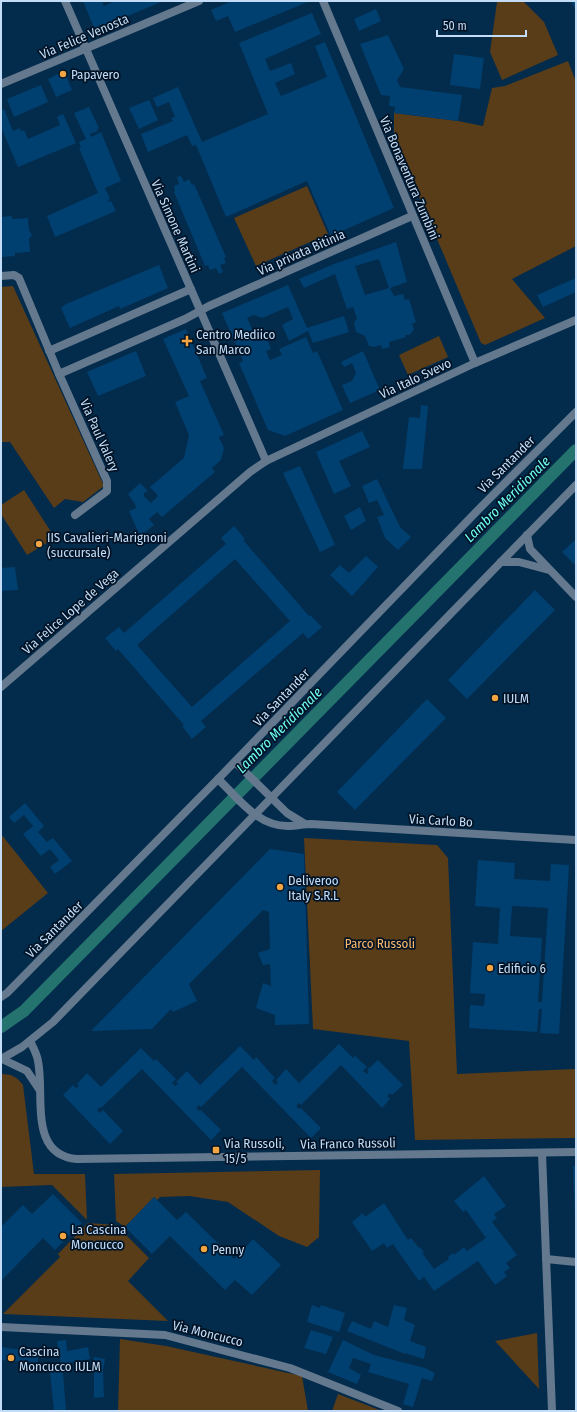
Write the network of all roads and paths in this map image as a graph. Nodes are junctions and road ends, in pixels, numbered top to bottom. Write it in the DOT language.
graph roads {
  1 [pos="65,1"];
  2 [pos="199,1"];
  3 [pos="322,1"];
  4 [pos="86,49"];
  5 [pos="1,84"];
  6 [pos="412,216"];
  7 [pos="1,276"];
  8 [pos="191,289"];
  9 [pos="200,311"];
  10 [pos="576,320"];
  11 [pos="49,351"];
  12 [pos="474,363"];
  13 [pos="59,374"];
  14 [pos="576,412"];
  15 [pos="266,461"];
  16 [pos="576,485"];
  17 [pos="75,515"];
  18 [pos="527,535"];
  19 [pos="501,562"];
  20 [pos="550,570"];
  21 [pos="576,597"];
  22 [pos="1,687"];
  23 [pos="238,764"];
  24 [pos="221,782"];
  25 [pos="269,794"];
  26 [pos="251,812"];
  27 [pos="305,824"];
  28 [pos="576,840"];
  29 [pos="1,998"];
  30 [pos="30,1041"];
  31 [pos="2,1059"];
  32 [pos="39,1090"];
  33 [pos="576,1152"];
  34 [pos="542,1153"];
  35 [pos="546,1259"];
  36 [pos="576,1262"];
  37 [pos="1,1327"];
  38 [pos="552,1407"];
  39 [pos="398,1411"];
  1 -- 4 [label="street, Via Simone Martini"];
  2 -- 4 [label="street, Via Felice Venosta"];
  3 -- 6 [label="street, Via Bonaventura Zumbini"];
  4 -- 5 [label="street, Via Felice Venosta"];
  4 -- 8 [label="street, Via Simone Martini"];
  6 -- 9 [label="street, Via privata Bitinia"];
  6 -- 12 [label="street, Via Bonaventura Zumbini"];
  7 -- 11 [label="street, Via Paul Valery"];
  8 -- 9 [label="street, Via Simone Martini"];
  8 -- 11 [label="street"];
  9 -- 13 [label="street"];
  9 -- 15 [label="street, Via Simone Martini"];
  10 -- 12 [label="street, Via Italo Svevo"];
  11 -- 13 [label="street, Via Paul Valery"];
  12 -- 15 [label="street, Via Italo Svevo"];
  13 -- 17 [label="street, Via Paul Valery"];
  14 -- 23 [label="street, Via Santander"];
  15 -- 22 [label="street, Via Felice Lope de Vega"];
  16 -- 18 [label="street"];
  18 -- 19 [label="street"];
  18 -- 20 [label="street"];
  19 -- 20 [label="street"];
  19 -- 25 [label="street"];
  20 -- 21 [label="street"];
  23 -- 24 [label="street, Via Santander"];
  23 -- 25 [label="street, Via Carlo Bo"];
  24 -- 26 [label="street, Via Carlo Bo"];
  24 -- 29 [label="street, Via Santander"];
  25 -- 26 [label="street"];
  25 -- 27 [label="street, Via Carlo Bo"];
  26 -- 27 [label="street, Via Carlo Bo"];
  26 -- 30 [label="street"];
  27 -- 28 [label="street, Via Carlo Bo"];
  30 -- 31 [label="street"];
  30 -- 32 [label="street, Via Franco Russoli"];
  31 -- 32 [label="street, Via Franco Russoli"];
  32 -- 34 [label="street, Via Franco Russoli"];
  33 -- 34 [label="street, Via Franco Russoli"];
  34 -- 35 [label="street"];
  35 -- 36 [label="street"];
  35 -- 38 [label="street"];
  37 -- 39 [label="street, Via Moncucco"];
}
